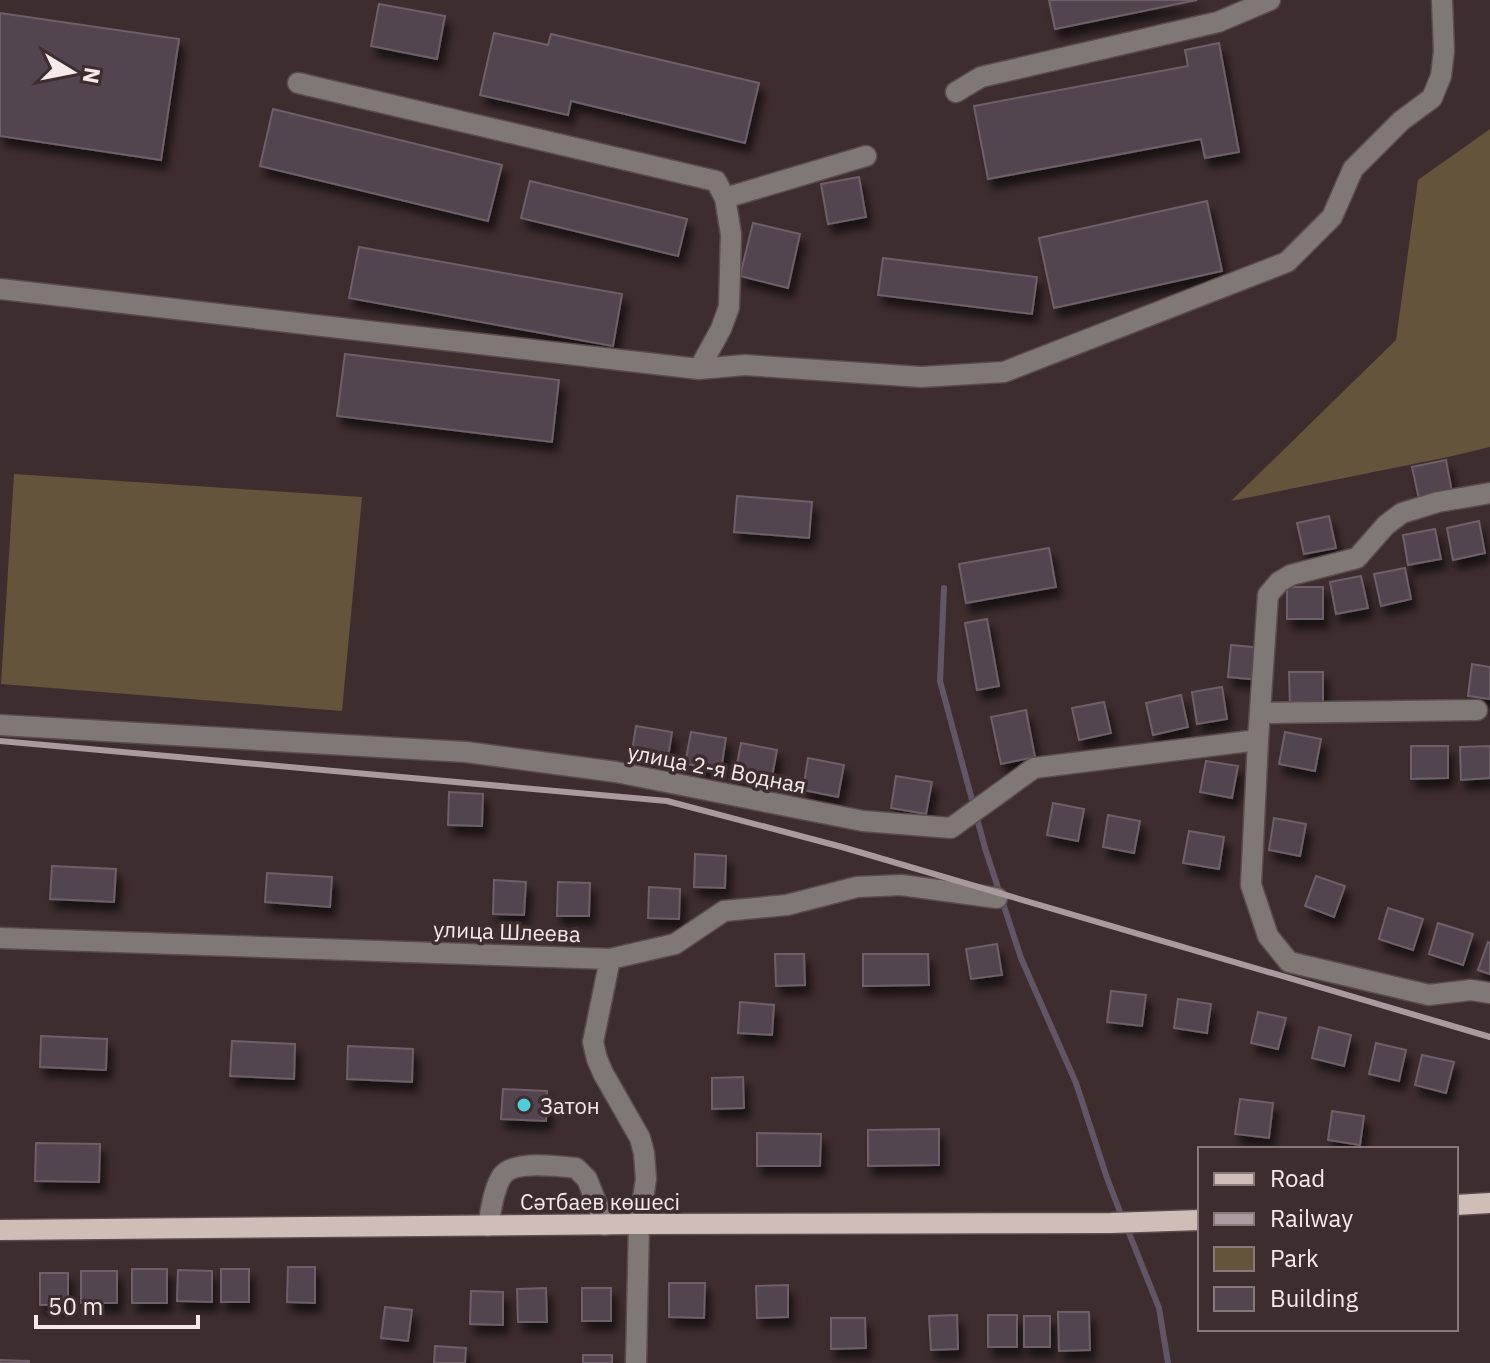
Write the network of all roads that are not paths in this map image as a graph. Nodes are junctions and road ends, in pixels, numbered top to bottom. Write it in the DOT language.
graph roads {
  1 [pos="1270,0"];
  2 [pos="1442,0"];
  3 [pos="298,83"];
  4 [pos="956,92"];
  5 [pos="866,156"];
  6 [pos="725,198"];
  7 [pos="0,289"];
  8 [pos="699,369"];
  9 [pos="1490,493"];
  10 [pos="1477,710"];
  11 [pos="1261,713"];
  12 [pos="0,725"];
  13 [pos="1258,740"];
  14 [pos="997,898"];
  15 [pos="0,938"];
  16 [pos="610,959"];
  17 [pos="1490,993"];
  18 [pos="1490,1203"];
  19 [pos="1458,1205"];
  20 [pos="1198,1220"];
  21 [pos="639,1224"];
  22 [pos="605,1225"];
  23 [pos="488,1226"];
  24 [pos="0,1230"];
  25 [pos="636,1363"];
  1 -- 4 [label="street"];
  2 -- 8 [label="street"];
  3 -- 6 [label="street"];
  5 -- 6 [label="street"];
  6 -- 8 [label="street"];
  7 -- 8 [label="street"];
  9 -- 11 [label="street"];
  10 -- 11 [label="street"];
  11 -- 13 [label="street"];
  12 -- 13 [label="street, улица 2-я Водная"];
  13 -- 17 [label="street"];
  14 -- 16 [label="street, улица Шлеева"];
  15 -- 16 [label="street, улица Шлеева"];
  16 -- 21 [label="street"];
  18 -- 19 [label="main road"];
  20 -- 21 [label="main road, Сәтбаев көшесі"];
  21 -- 22 [label="main road, Сәтбаев көшесі"];
  21 -- 25 [label="street"];
  22 -- 23 [label="main road, Сәтбаев көшесі"];
  22 -- 23 [label="street"];
  23 -- 24 [label="main road, Сәтбаев көшесі"];
}
